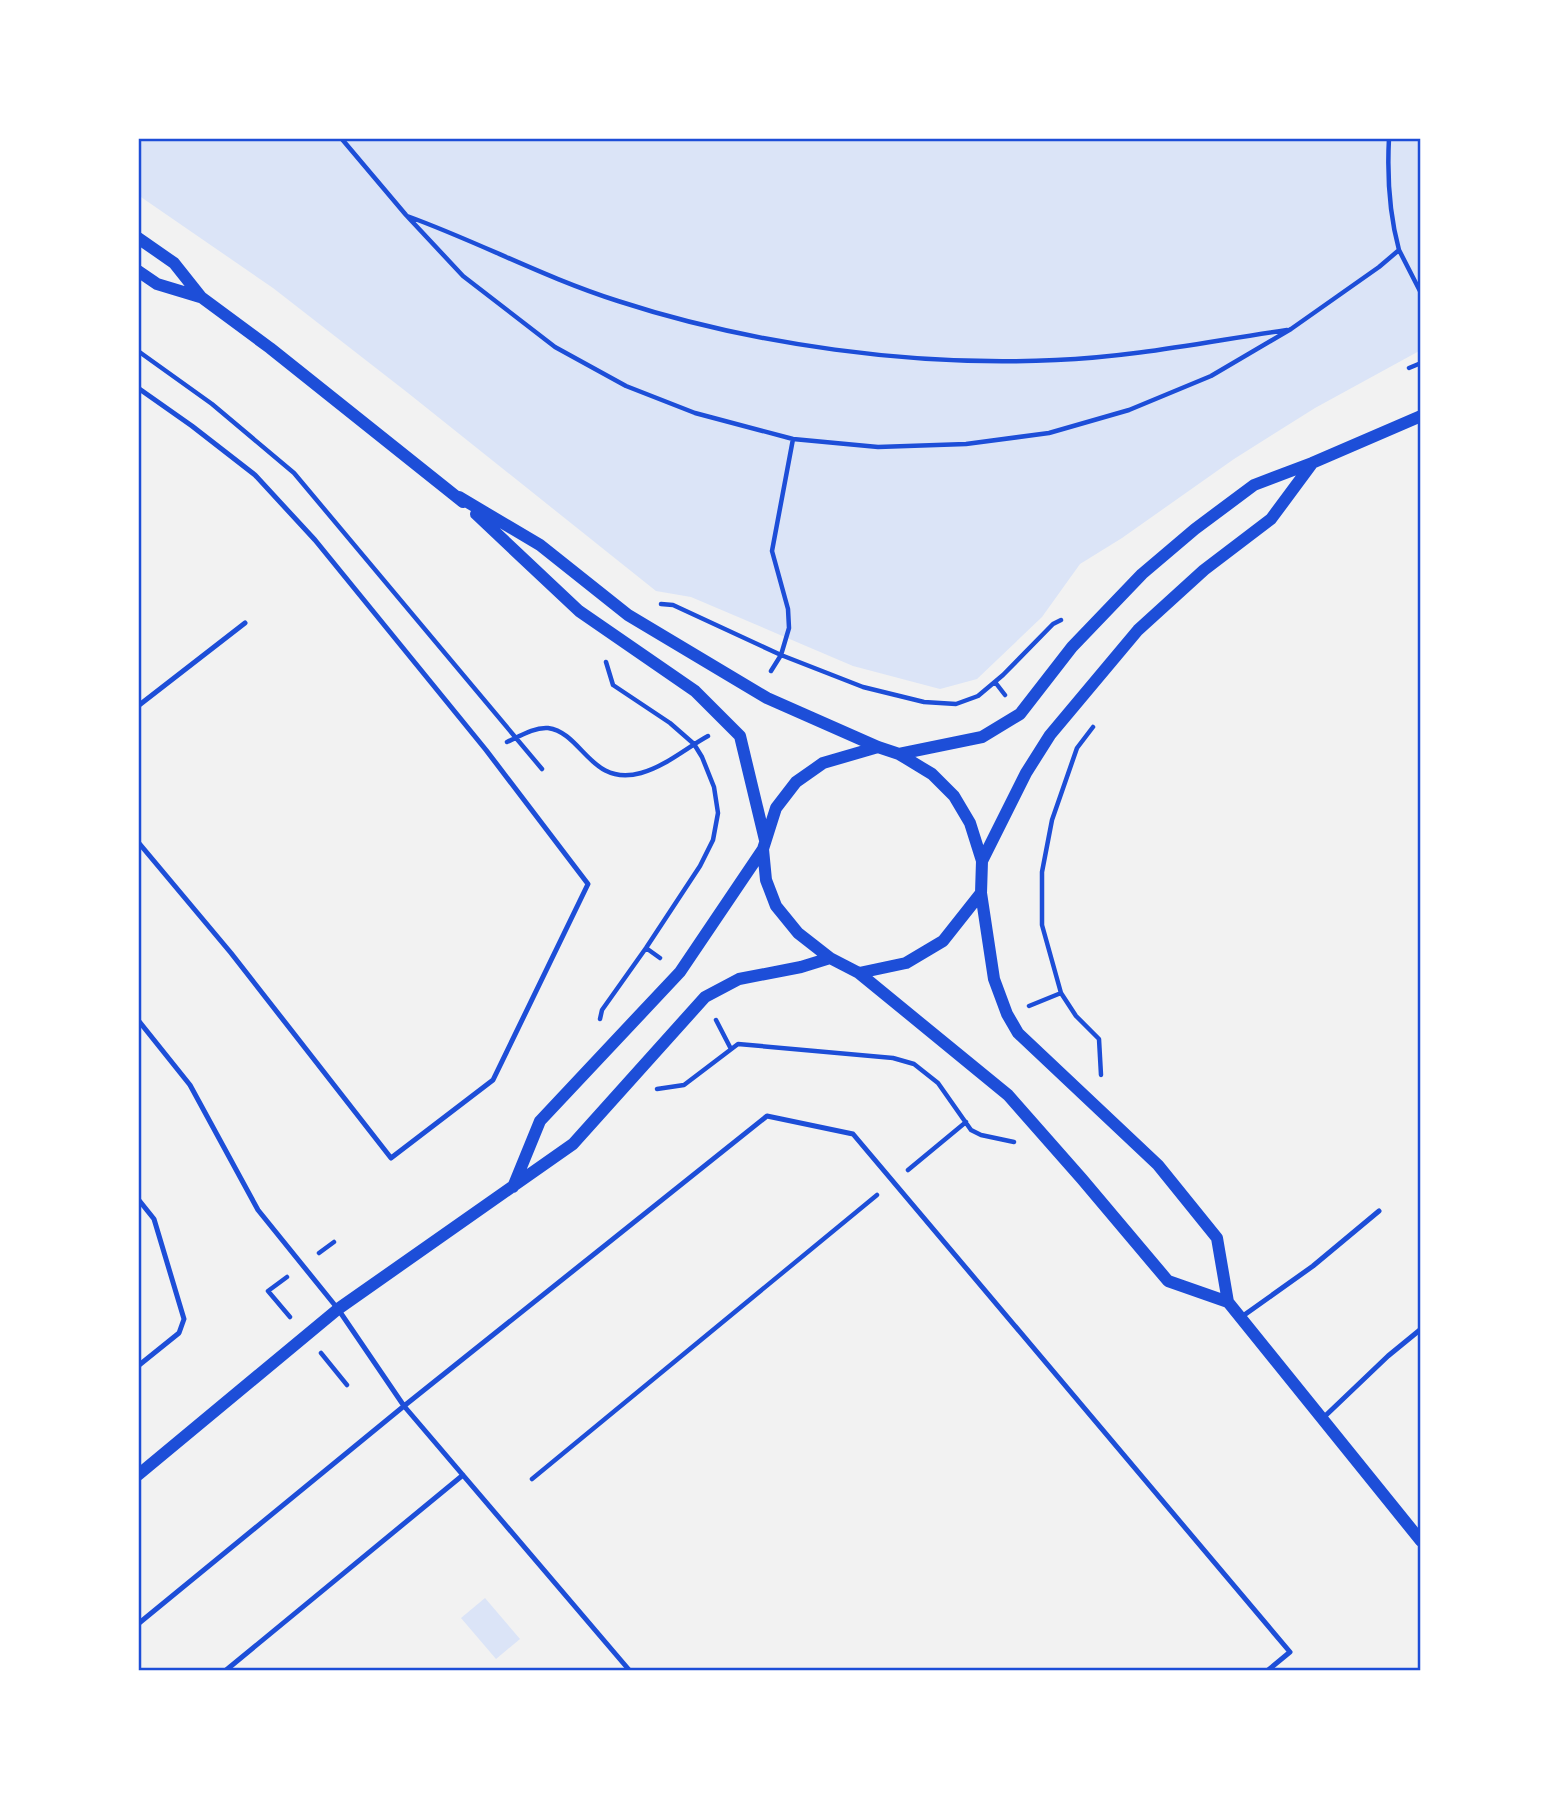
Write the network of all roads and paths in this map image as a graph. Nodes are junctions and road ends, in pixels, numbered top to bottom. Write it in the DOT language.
graph roads {
  1 [pos="341,138"];
  2 [pos="1389,138"];
  3 [pos="406,215"];
  4 [pos="138,238"];
  5 [pos="1399,250"];
  6 [pos="138,271"];
  7 [pos="1421,293"];
  8 [pos="201,297"];
  9 [pos="1291,329"];
  10 [pos="1421,363"];
  11 [pos="1409,368"];
  12 [pos="138,388"];
  13 [pos="1421,416"];
  14 [pos="793,439"];
  15 [pos="1312,463"];
  16 [pos="458,497"];
  17 [pos="655,604"];
  18 [pos="245,623"];
  19 [pos="1053,624"];
  20 [pos="781,654"];
  21 [pos="605,659"];
  22 [pos="771,670"];
  23 [pos="138,706"];
  24 [pos="710,735"];
  25 [pos="694,744"];
  26 [pos="878,747"];
  27 [pos="1077,748"];
  28 [pos="486,750"];
  29 [pos="900,754"];
  30 [pos="138,842"];
  31 [pos="764,844"];
  32 [pos="982,861"];
  33 [pos="981,893"];
  34 [pos="830,958"];
  35 [pos="859,973"];
  36 [pos="602,1010"];
  37 [pos="715,1018"];
  38 [pos="138,1020"];
  39 [pos="1099,1040"];
  40 [pos="731,1049"];
  41 [pos="652,1090"];
  42 [pos="966,1122"];
  43 [pos="971,1130"];
  44 [pos="894,1182"];
  45 [pos="513,1187"];
  46 [pos="138,1199"];
  47 [pos="1379,1211"];
  48 [pos="1228,1302"];
  49 [pos="338,1308"];
  50 [pos="1240,1318"];
  51 [pos="1421,1329"];
  52 [pos="138,1366"];
  53 [pos="404,1406"];
  54 [pos="1322,1419"];
  55 [pos="138,1475"];
  56 [pos="464,1475"];
  57 [pos="532,1479"];
  58 [pos="1418,1533"];
  59 [pos="138,1624"];
  60 [pos="225,1671"];
  61 [pos="630,1671"];
  62 [pos="1267,1671"];
  1 -- 3 [label="path"];
  2 -- 5 [label="path"];
  3 -- 9 [label="path"];
  3 -- 14 [label="path"];
  4 -- 8 [label="street"];
  5 -- 7 [label="path"];
  5 -- 9 [label="path"];
  6 -- 8 [label="street"];
  8 -- 16 [label="street"];
  9 -- 14 [label="path"];
  10 -- 11 [label="path"];
  12 -- 28 [label="lane"];
  13 -- 15 [label="street"];
  14 -- 20 [label="path"];
  15 -- 29 [label="street"];
  15 -- 32 [label="street"];
  16 -- 26 [label="street"];
  16 -- 31 [label="street"];
  17 -- 20 [label="path"];
  18 -- 23 [label="lane"];
  19 -- 20 [label="path"];
  20 -- 22 [label="path"];
  21 -- 25 [label="path"];
  24 -- 25 [label="path"];
  25 -- 28 [label="path"];
  25 -- 36 [label="path"];
  26 -- 29 [label="street"];
  26 -- 31 [label="street"];
  27 -- 39 [label="path"];
  28 -- 30 [label="lane"];
  29 -- 32 [label="street"];
  31 -- 34 [label="street"];
  31 -- 45 [label="street"];
  32 -- 33 [label="street"];
  33 -- 35 [label="street"];
  33 -- 48 [label="street"];
  34 -- 35 [label="street"];
  34 -- 45 [label="street"];
  35 -- 48 [label="street"];
  37 -- 40 [label="path"];
  38 -- 49 [label="lane"];
  40 -- 41 [label="path"];
  40 -- 42 [label="path"];
  42 -- 43 [label="path"];
  42 -- 44 [label="path"];
  44 -- 53 [label="lane"];
  44 -- 57 [label="path"];
  44 -- 62 [label="lane"];
  45 -- 49 [label="street"];
  46 -- 52 [label="lane"];
  47 -- 50 [label="lane"];
  48 -- 50 [label="street"];
  49 -- 53 [label="lane"];
  49 -- 55 [label="street"];
  50 -- 54 [label="street"];
  51 -- 54 [label="lane"];
  53 -- 56 [label="lane"];
  53 -- 59 [label="lane"];
  54 -- 58 [label="street"];
  56 -- 60 [label="lane"];
  56 -- 61 [label="lane"];
}
